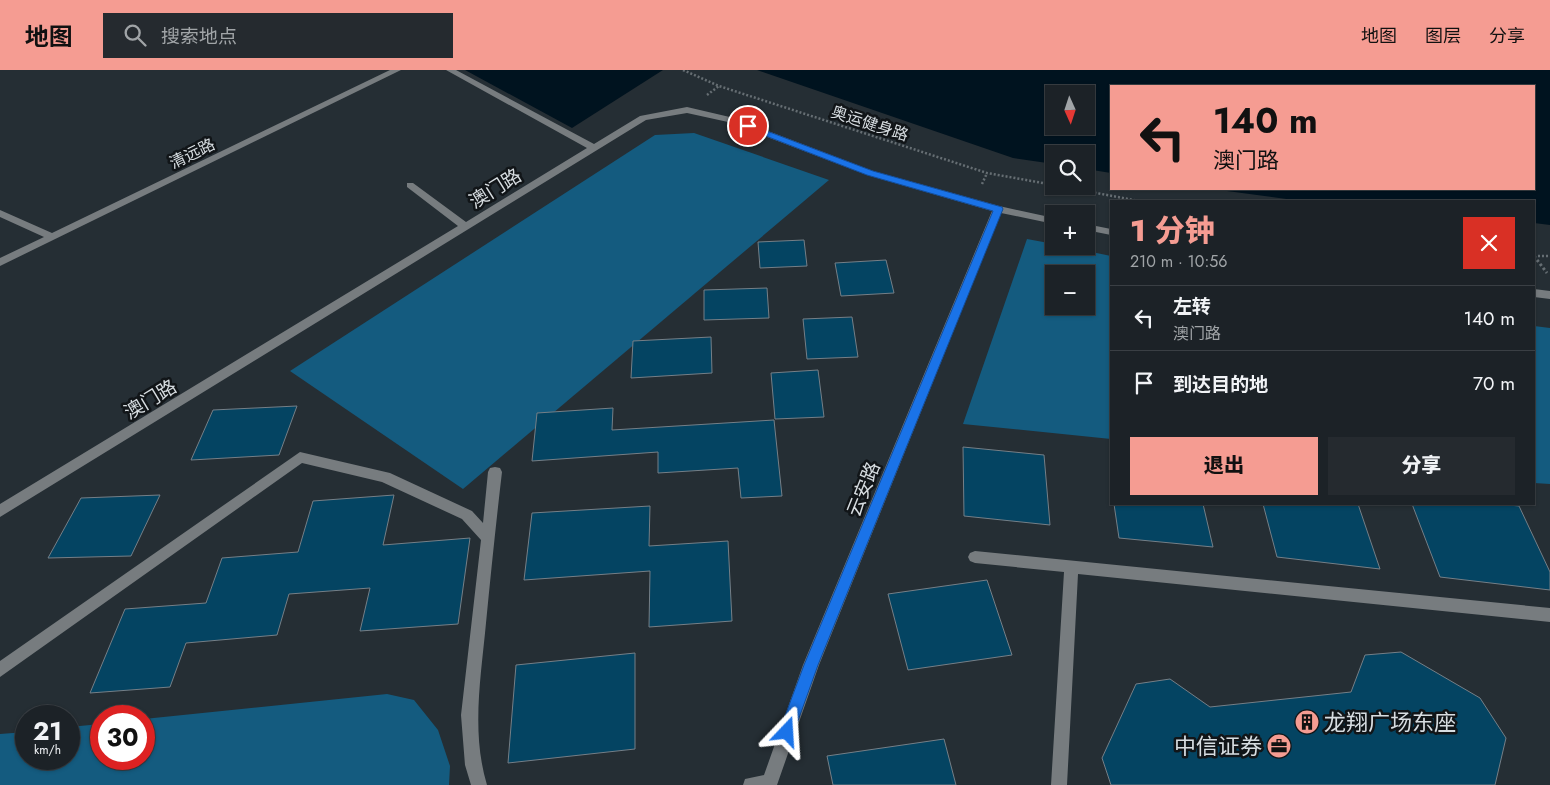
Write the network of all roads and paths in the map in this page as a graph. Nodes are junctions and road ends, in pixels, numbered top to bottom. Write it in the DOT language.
graph roads {
  1 [pos="396,70"];
  2 [pos="450,70"];
  3 [pos="683,70"];
  4 [pos="594,148"];
  5 [pos="1045,183"];
  6 [pos="410,185"];
  7 [pos="1095,193"];
  8 [pos="1134,200"];
  9 [pos="998,209"];
  10 [pos="0,212"];
  11 [pos="1045,218"];
  12 [pos="466,227"];
  13 [pos="1095,229"];
  14 [pos="1110,232"];
  15 [pos="53,237"];
  16 [pos="1535,256"];
  17 [pos="1550,256"];
  18 [pos="1535,257"];
  19 [pos="0,262"];
  20 [pos="1550,278"];
  21 [pos="1535,293"];
  22 [pos="1550,295"];
  23 [pos="494,472"];
  24 [pos="0,511"];
  25 [pos="489,539"];
  26 [pos="975,557"];
  27 [pos="1071,567"];
  28 [pos="1550,615"];
  29 [pos="0,670"];
  30 [pos="769,784"];
  31 [pos="479,785"];
  32 [pos="751,785"];
  33 [pos="1059,785"];
  1 -- 15 [label="street, 清远路"];
  2 -- 4 [label="street"];
  3 -- 5 [label="path, 奥运健身路"];
  4 -- 9 [label="street, 澳门路"];
  4 -- 12 [label="street, 澳门路"];
  6 -- 12 [label="street"];
  7 -- 8 [label="path"];
  9 -- 11 [label="street, 澳门路"];
  9 -- 30 [label="street, 云安路"];
  10 -- 15 [label="street"];
  12 -- 24 [label="street, 澳门路"];
  13 -- 14 [label="street"];
  15 -- 19 [label="street, 清远路"];
  16 -- 17 [label="path"];
  18 -- 20 [label="path"];
  21 -- 22 [label="street"];
  23 -- 25 [label="street"];
  25 -- 29 [label="street"];
  25 -- 31 [label="street"];
  26 -- 27 [label="street"];
  27 -- 28 [label="street"];
  27 -- 33 [label="street"];
  30 -- 32 [label="street"];
}
